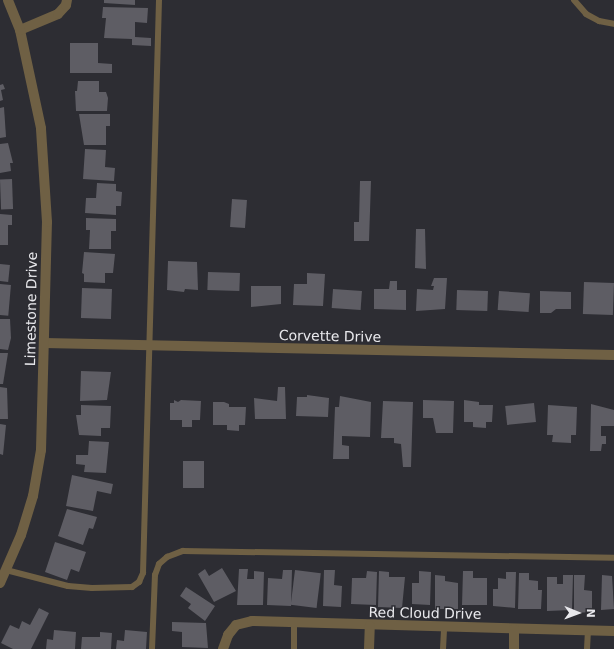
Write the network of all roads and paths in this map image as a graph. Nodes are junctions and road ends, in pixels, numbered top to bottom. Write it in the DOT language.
graph roads {
  1 [pos="8,0"];
  2 [pos="67,0"];
  3 [pos="159,0"];
  4 [pos="574,0"];
  5 [pos="614,24"];
  6 [pos="20,30"];
  7 [pos="45,343"];
  8 [pos="151,347"];
  9 [pos="614,355"];
  10 [pos="614,558"];
  11 [pos="6,570"];
  12 [pos="0,584"];
  13 [pos="294,623"];
  14 [pos="370,626"];
  15 [pos="444,627"];
  16 [pos="514,629"];
  17 [pos="588,630"];
  18 [pos="614,631"];
  19 [pos="152,649"];
  20 [pos="223,649"];
  21 [pos="294,649"];
  22 [pos="370,649"];
  23 [pos="443,649"];
  24 [pos="514,649"];
  25 [pos="587,649"];
  1 -- 6 [label="street, Limestone Drive"];
  2 -- 6 [label="street"];
  3 -- 8 [label="lane"];
  4 -- 5 [label="lane"];
  6 -- 7 [label="street, Limestone Drive"];
  7 -- 8 [label="street, Corvette Drive"];
  7 -- 11 [label="street, Limestone Drive"];
  8 -- 9 [label="street, Corvette Drive"];
  8 -- 11 [label="lane"];
  10 -- 19 [label="lane"];
  11 -- 12 [label="street, Limestone Drive"];
  13 -- 14 [label="street, Red Cloud Drive"];
  13 -- 20 [label="street, Red Cloud Drive"];
  13 -- 21 [label="lane"];
  14 -- 15 [label="street, Red Cloud Drive"];
  14 -- 22 [label="street"];
  15 -- 16 [label="street, Red Cloud Drive"];
  15 -- 23 [label="lane"];
  16 -- 17 [label="street, Red Cloud Drive"];
  16 -- 24 [label="street"];
  17 -- 18 [label="street, Red Cloud Drive"];
  17 -- 25 [label="lane"];
}
